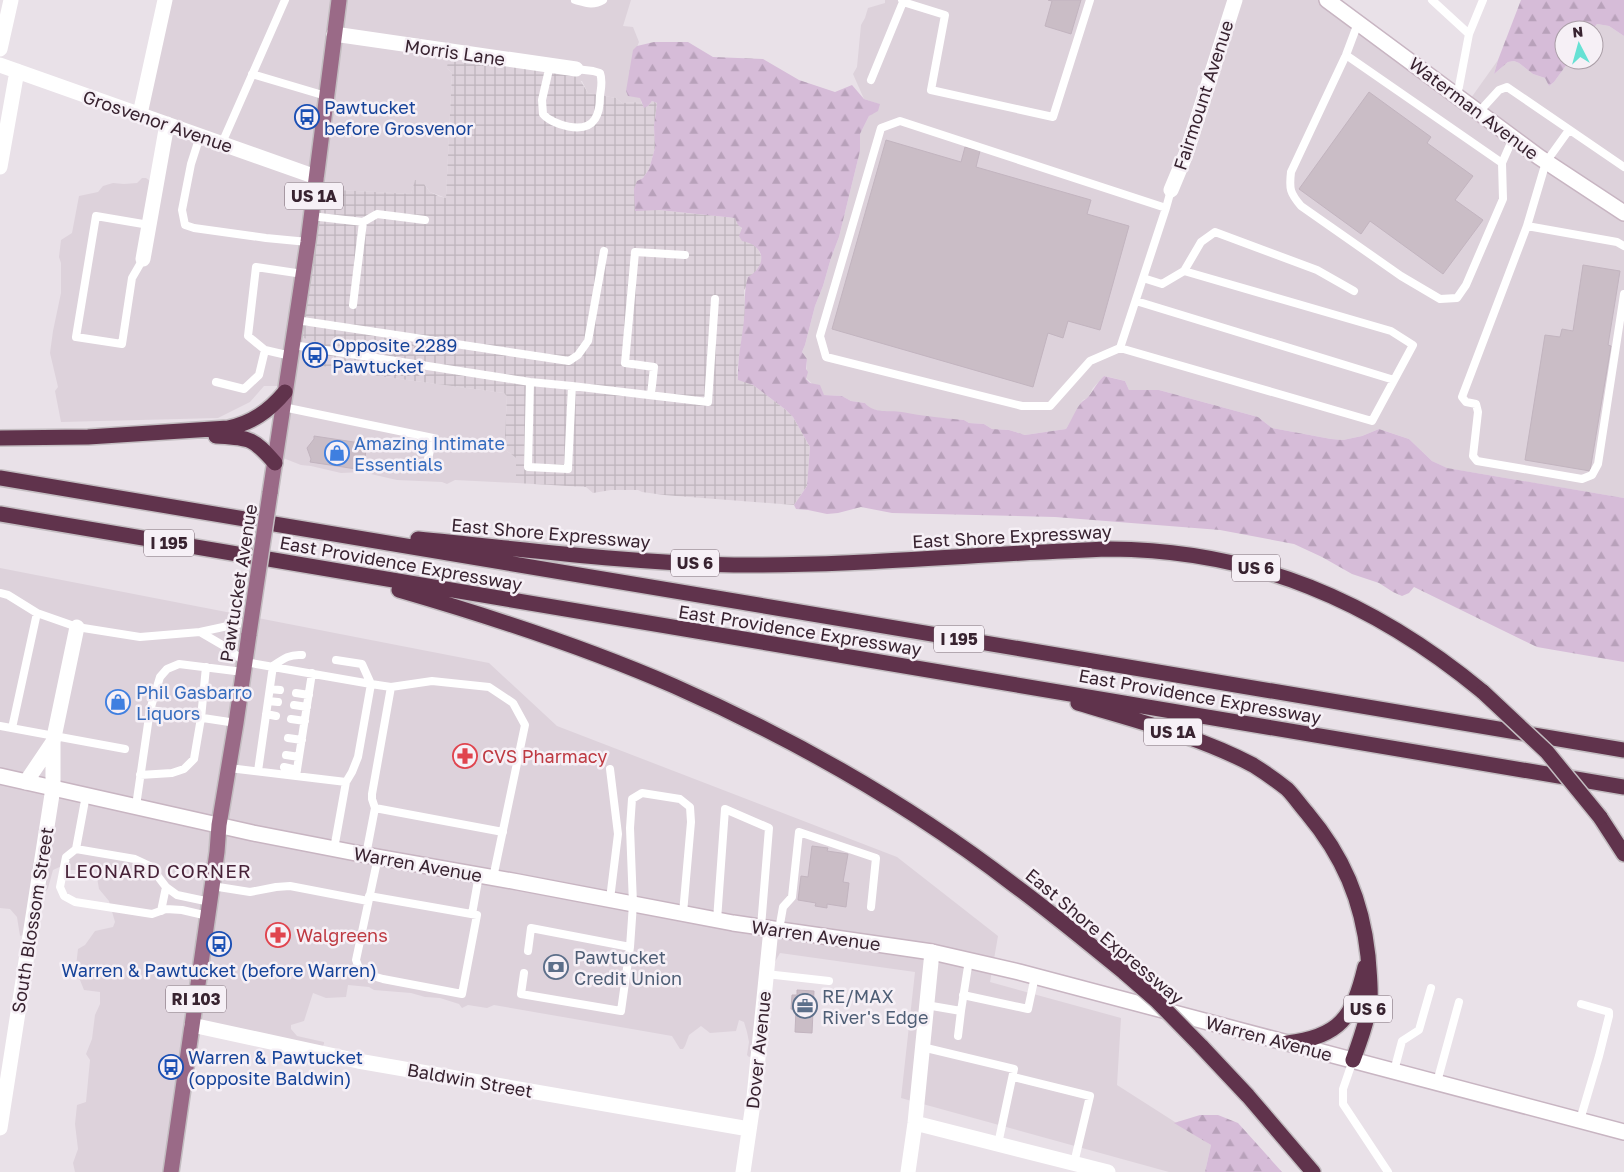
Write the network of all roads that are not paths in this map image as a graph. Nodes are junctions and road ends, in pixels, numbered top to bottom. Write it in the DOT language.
graph roads {
  1 [pos="11,0"];
  2 [pos="166,0"];
  3 [pos="284,0"];
  4 [pos="339,0"];
  5 [pos="575,0"];
  6 [pos="603,0"];
  7 [pos="1090,0"];
  8 [pos="1235,0"];
  9 [pos="1327,0"];
  10 [pos="1432,0"];
  11 [pos="1483,0"];
  12 [pos="902,1"];
  13 [pos="1358,23"];
  14 [pos="334,34"];
  15 [pos="1469,34"];
  16 [pos="0,49"];
  17 [pos="1346,55"];
  18 [pos="0,65"];
  19 [pos="550,65"];
  20 [pos="576,69"];
  21 [pos="17,71"];
  22 [pos="252,74"];
  23 [pos="871,80"];
  24 [pos="326,96"];
  25 [pos="1457,96"];
  26 [pos="1478,113"];
  27 [pos="140,114"];
  28 [pos="167,124"];
  29 [pos="1569,130"];
  30 [pos="200,136"];
  31 [pos="1513,138"];
  32 [pos="222,143"];
  33 [pos="1546,162"];
  34 [pos="1502,163"];
  35 [pos="0,167"];
  36 [pos="1624,167"];
  37 [pos="316,177"];
  38 [pos="1170,190"];
  39 [pos="1166,208"];
  40 [pos="1622,208"];
  41 [pos="311,216"];
  42 [pos="425,220"];
  43 [pos="363,222"];
  44 [pos="149,224"];
  45 [pos="1527,226"];
  46 [pos="308,242"];
  47 [pos="1624,246"];
  48 [pos="604,251"];
  49 [pos="685,255"];
  50 [pos="143,258"];
  51 [pos="1184,271"];
  52 [pos="303,274"];
  53 [pos="1143,278"];
  54 [pos="1354,291"];
  55 [pos="1624,294"];
  56 [pos="715,299"];
  57 [pos="1136,301"];
  58 [pos="352,305"];
  59 [pos="296,320"];
  60 [pos="1120,348"];
  61 [pos="264,350"];
  62 [pos="292,351"];
  63 [pos="1394,380"];
  64 [pos="216,382"];
  65 [pos="530,382"];
  66 [pos="572,386"];
  67 [pos="651,395"];
  68 [pos="284,400"];
  69 [pos="166,432"];
  70 [pos="0,438"];
  71 [pos="275,463"];
  72 [pos="426,468"];
  73 [pos="0,478"];
  74 [pos="0,514"];
  75 [pos="294,528"];
  76 [pos="338,571"];
  77 [pos="0,593"];
  78 [pos="36,612"];
  79 [pos="78,627"];
  80 [pos="250,628"];
  81 [pos="200,632"];
  82 [pos="302,655"];
  83 [pos="336,660"];
  84 [pos="273,666"];
  85 [pos="206,667"];
  86 [pos="244,667"];
  87 [pos="312,673"];
  88 [pos="371,684"];
  89 [pos="1019,685"];
  90 [pos="390,687"];
  91 [pos="270,689"];
  92 [pos="280,690"];
  93 [pos="296,693"];
  94 [pos="309,695"];
  95 [pos="268,701"];
  96 [pos="278,702"];
  97 [pos="294,705"];
  98 [pos="307,707"];
  99 [pos="150,710"];
  100 [pos="266,714"];
  101 [pos="276,716"];
  102 [pos="201,718"];
  103 [pos="291,719"];
  104 [pos="305,721"];
  105 [pos="236,722"];
  106 [pos="0,726"];
  107 [pos="12,728"];
  108 [pos="263,734"];
  109 [pos="273,736"];
  110 [pos="288,738"];
  111 [pos="53,739"];
  112 [pos="302,740"];
  113 [pos="125,748"];
  114 [pos="1624,750"];
  115 [pos="261,751"];
  116 [pos="270,752"];
  117 [pos="286,754"];
  118 [pos="299,757"];
  119 [pos="268,765"];
  120 [pos="259,767"];
  121 [pos="229,768"];
  122 [pos="284,768"];
  123 [pos="610,769"];
  124 [pos="297,773"];
  125 [pos="140,775"];
  126 [pos="0,776"];
  127 [pos="26,782"];
  128 [pos="346,782"];
  129 [pos="1624,787"];
  130 [pos="53,788"];
  131 [pos="86,795"];
  132 [pos="136,806"];
  133 [pos="375,808"];
  134 [pos="1600,817"];
  135 [pos="219,825"];
  136 [pos="503,832"];
  137 [pos="1624,847"];
  138 [pos="76,848"];
  139 [pos="334,849"];
  140 [pos="1624,854"];
  141 [pos="372,856"];
  142 [pos="486,876"];
  143 [pos="212,886"];
  144 [pos="166,887"];
  145 [pos="369,899"];
  146 [pos="610,900"];
  147 [pos="633,904"];
  148 [pos="871,907"];
  149 [pos="209,909"];
  150 [pos="161,911"];
  151 [pos="683,913"];
  152 [pos="472,914"];
  153 [pos="717,920"];
  154 [pos="770,929"];
  155 [pos="630,947"];
  156 [pos="528,951"];
  157 [pos="932,952"];
  158 [pos="1368,956"];
  159 [pos="968,960"];
  160 [pos="524,972"];
  161 [pos="766,974"];
  162 [pos="1035,976"];
  163 [pos="829,981"];
  164 [pos="1431,988"];
  165 [pos="963,995"];
  166 [pos="1459,1002"];
  167 [pos="1581,1004"];
  168 [pos="926,1005"];
  169 [pos="961,1011"];
  170 [pos="192,1025"];
  171 [pos="958,1036"];
  172 [pos="1287,1043"];
  173 [pos="922,1047"];
  174 [pos="1353,1060"];
  175 [pos="1394,1071"];
  176 [pos="1013,1076"];
  177 [pos="1437,1082"];
  178 [pos="1580,1120"];
  179 [pos="915,1123"];
  180 [pos="0,1128"];
  181 [pos="749,1129"];
  182 [pos="1624,1132"];
  183 [pos="998,1144"];
  184 [pos="1074,1163"];
  185 [pos="171,1172"];
  186 [pos="743,1172"];
  187 [pos="908,1172"];
  188 [pos="1108,1172"];
  189 [pos="1313,1172"];
  190 [pos="1388,1172"];
  1 -- 16 [label="street"];
  2 -- 27 [label="street"];
  3 -- 22 [label="lane"];
  4 -- 14 [label="main road, Pawtucket Avenue / US 1A"];
  5 -- 6 [label="lane"];
  7 -- 12 [label="lane"];
  8 -- 38 [label="street, Fairmount Avenue"];
  9 -- 13 [label="street, Waterman Avenue"];
  10 -- 15 [label="lane"];
  11 -- 15 [label="lane"];
  12 -- 23 [label="lane"];
  13 -- 17 [label="lane"];
  13 -- 25 [label="street, Waterman Avenue"];
  14 -- 19 [label="street, Morris Lane"];
  14 -- 24 [label="main road, Pawtucket Avenue / US 1A"];
  15 -- 25 [label="lane"];
  17 -- 34 [label="lane"];
  17 -- 34 [label="lane"];
  18 -- 21 [label="street, Grosvenor Avenue"];
  19 -- 20 [label="street, Morris Lane"];
  19 -- 20 [label="lane"];
  21 -- 27 [label="street, Grosvenor Avenue"];
  21 -- 35 [label="street"];
  22 -- 24 [label="lane"];
  22 -- 32 [label="lane"];
  24 -- 37 [label="main road, Pawtucket Avenue / US 1A"];
  25 -- 26 [label="street, Waterman Avenue"];
  26 -- 29 [label="lane"];
  26 -- 31 [label="street, Waterman Avenue"];
  27 -- 28 [label="street, Grosvenor Avenue"];
  28 -- 30 [label="street, Grosvenor Avenue"];
  28 -- 44 [label="street"];
  29 -- 33 [label="lane"];
  29 -- 36 [label="lane"];
  30 -- 32 [label="street, Grosvenor Avenue"];
  30 -- 46 [label="lane"];
  31 -- 33 [label="street, Waterman Avenue"];
  31 -- 34 [label="lane"];
  32 -- 37 [label="street, Grosvenor Avenue"];
  33 -- 40 [label="street, Waterman Avenue"];
  33 -- 45 [label="lane"];
  37 -- 41 [label="main road, Pawtucket Avenue / US 1A"];
  38 -- 39 [label="lane"];
  39 -- 53 [label="lane"];
  39 -- 60 [label="lane"];
  41 -- 43 [label="lane"];
  41 -- 46 [label="main road, Pawtucket Avenue / US 1A"];
  42 -- 43 [label="lane"];
  43 -- 58 [label="lane"];
  44 -- 50 [label="street"];
  44 -- 50 [label="lane"];
  45 -- 47 [label="lane"];
  45 -- 55 [label="lane"];
  46 -- 52 [label="main road, Pawtucket Avenue / US 1A"];
  48 -- 59 [label="lane"];
  49 -- 67 [label="lane"];
  51 -- 53 [label="lane"];
  51 -- 54 [label="lane"];
  51 -- 63 [label="lane"];
  52 -- 59 [label="main road, Pawtucket Avenue / US 1A"];
  52 -- 61 [label="lane"];
  53 -- 57 [label="lane"];
  56 -- 67 [label="lane"];
  57 -- 60 [label="lane"];
  57 -- 63 [label="lane"];
  59 -- 62 [label="main road, Pawtucket Avenue / US 1A"];
  60 -- 63 [label="lane"];
  61 -- 62 [label="lane"];
  61 -- 64 [label="lane"];
  62 -- 65 [label="lane"];
  62 -- 68 [label="main road, Pawtucket Avenue / US 1A"];
  65 -- 66 [label="lane"];
  65 -- 66 [label="lane"];
  66 -- 67 [label="lane"];
  68 -- 69 [label="highway"];
  68 -- 71 [label="main road, Pawtucket Avenue / US 1A"];
  68 -- 72 [label="lane"];
  69 -- 70 [label="highway"];
  69 -- 71 [label="highway"];
  71 -- 80 [label="main road, Pawtucket Avenue / US 1A, bridge"];
  73 -- 75 [label="highway, East Providence Expressway / I 195"];
  74 -- 76 [label="highway, East Providence Expressway / I 195"];
  75 -- 114 [label="highway, East Providence Expressway / I 195"];
  75 -- 134 [label="highway, East Shore Expressway / US 6, bridge"];
  76 -- 89 [label="highway, East Providence Expressway / I 195"];
  76 -- 189 [label="highway, East Shore Expressway, bridge"];
  77 -- 78 [label="lane"];
  78 -- 79 [label="lane"];
  78 -- 107 [label="lane"];
  79 -- 81 [label="lane"];
  79 -- 111 [label="street, South Blossom Street"];
  80 -- 81 [label="lane"];
  80 -- 86 [label="main road, Pawtucket Avenue / US 1A"];
  81 -- 86 [label="lane"];
  82 -- 84 [label="lane"];
  83 -- 88 [label="lane"];
  84 -- 86 [label="lane"];
  84 -- 87 [label="lane"];
  84 -- 91 [label="lane"];
  85 -- 86 [label="lane"];
  85 -- 99 [label="lane"];
  85 -- 102 [label="lane"];
  86 -- 105 [label="main road, Pawtucket Avenue / US 1A"];
  87 -- 88 [label="lane"];
  87 -- 94 [label="lane"];
  88 -- 90 [label="lane"];
  88 -- 128 [label="lane"];
  89 -- 129 [label="highway, East Providence Expressway / I 195"];
  89 -- 158 [label="highway, US 1A"];
  90 -- 133 [label="lane"];
  90 -- 136 [label="lane"];
  91 -- 92 [label="lane"];
  91 -- 95 [label="lane"];
  93 -- 94 [label="lane"];
  94 -- 98 [label="lane"];
  95 -- 96 [label="lane"];
  95 -- 100 [label="lane"];
  97 -- 98 [label="lane"];
  98 -- 104 [label="lane"];
  99 -- 102 [label="lane"];
  99 -- 125 [label="lane"];
  100 -- 101 [label="lane"];
  100 -- 108 [label="lane"];
  102 -- 105 [label="lane"];
  102 -- 125 [label="lane"];
  103 -- 104 [label="lane"];
  104 -- 112 [label="lane"];
  105 -- 121 [label="main road, Pawtucket Avenue / US 1A"];
  106 -- 107 [label="lane"];
  107 -- 111 [label="lane"];
  108 -- 109 [label="lane"];
  108 -- 115 [label="lane"];
  110 -- 112 [label="lane"];
  111 -- 113 [label="lane"];
  111 -- 127 [label="street, South Blossom Street"];
  111 -- 130 [label="street, South Blossom Street"];
  112 -- 118 [label="lane"];
  115 -- 116 [label="lane"];
  115 -- 120 [label="lane"];
  117 -- 118 [label="lane"];
  118 -- 124 [label="lane"];
  119 -- 120 [label="lane"];
  120 -- 121 [label="lane"];
  120 -- 124 [label="lane"];
  121 -- 135 [label="main road, Pawtucket Avenue / US 1A"];
  122 -- 124 [label="lane"];
  123 -- 146 [label="lane"];
  124 -- 128 [label="lane"];
  125 -- 132 [label="lane"];
  126 -- 127 [label="street, Warren Avenue"];
  127 -- 130 [label="street, Warren Avenue"];
  128 -- 139 [label="lane"];
  130 -- 131 [label="street, Warren Avenue"];
  130 -- 180 [label="street, South Blossom Street"];
  131 -- 132 [label="street, Warren Avenue"];
  131 -- 138 [label="lane"];
  132 -- 135 [label="street, Warren Avenue"];
  133 -- 136 [label="lane"];
  133 -- 141 [label="lane"];
  134 -- 137 [label="highway, US 6"];
  134 -- 140 [label="highway, East Shore Expressway"];
  135 -- 139 [label="street, Warren Avenue / US 1A"];
  135 -- 143 [label="main road, Pawtucket Avenue / RI 103"];
  136 -- 142 [label="lane"];
  138 -- 144 [label="lane"];
  138 -- 150 [label="lane"];
  139 -- 141 [label="street, Warren Avenue / US 1A"];
  141 -- 142 [label="street, Warren Avenue / US 1A"];
  141 -- 145 [label="lane"];
  142 -- 146 [label="street, Warren Avenue / US 1A"];
  142 -- 152 [label="lane"];
  143 -- 145 [label="lane"];
  143 -- 149 [label="main road, Pawtucket Avenue / RI 103"];
  144 -- 149 [label="lane"];
  144 -- 150 [label="lane"];
  145 -- 152 [label="lane"];
  145 -- 152 [label="lane"];
  146 -- 147 [label="street, Warren Avenue / US 1A"];
  147 -- 151 [label="street, Warren Avenue / US 1A"];
  147 -- 151 [label="lane"];
  147 -- 155 [label="lane"];
  148 -- 154 [label="lane"];
  149 -- 150 [label="lane"];
  149 -- 170 [label="main road, Pawtucket Avenue / RI 103"];
  151 -- 153 [label="street, Warren Avenue / US 1A"];
  153 -- 154 [label="street, Warren Avenue / US 1A"];
  153 -- 154 [label="lane"];
  154 -- 157 [label="street, Warren Avenue / US 1A"];
  154 -- 161 [label="street, Dover Avenue"];
  155 -- 156 [label="lane"];
  155 -- 160 [label="lane"];
  157 -- 159 [label="street, Warren Avenue / US 1A"];
  157 -- 168 [label="street"];
  158 -- 172 [label="highway, US 1A"];
  158 -- 174 [label="highway, US 6"];
  159 -- 162 [label="street, Warren Avenue / US 1A"];
  159 -- 165 [label="lane"];
  161 -- 163 [label="lane"];
  161 -- 181 [label="street, Dover Avenue"];
  162 -- 165 [label="lane"];
  162 -- 172 [label="street, Warren Avenue / US 1A"];
  164 -- 175 [label="lane"];
  165 -- 169 [label="lane"];
  166 -- 177 [label="lane"];
  167 -- 178 [label="lane"];
  168 -- 169 [label="lane"];
  168 -- 173 [label="street"];
  169 -- 171 [label="lane"];
  170 -- 181 [label="street, Baldwin Street"];
  170 -- 185 [label="main road, Pawtucket Avenue / RI 103"];
  172 -- 174 [label="street, Warren Avenue"];
  173 -- 176 [label="lane"];
  173 -- 179 [label="street"];
  174 -- 175 [label="street, Warren Avenue"];
  174 -- 190 [label="lane"];
  175 -- 177 [label="street, Warren Avenue"];
  176 -- 183 [label="lane"];
  176 -- 184 [label="lane"];
  177 -- 178 [label="street, Warren Avenue"];
  178 -- 182 [label="street, Warren Avenue"];
  179 -- 183 [label="street"];
  179 -- 187 [label="street"];
  181 -- 186 [label="street, Dover Avenue"];
  183 -- 184 [label="street"];
  184 -- 188 [label="street"];
}
